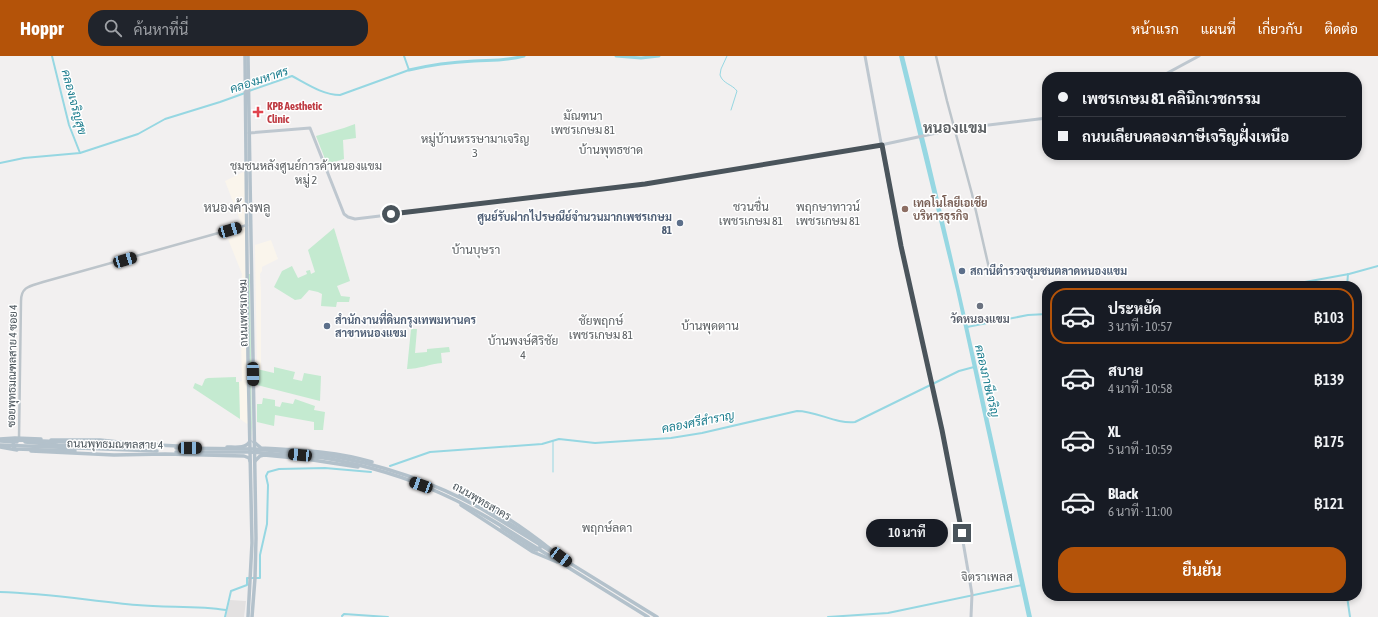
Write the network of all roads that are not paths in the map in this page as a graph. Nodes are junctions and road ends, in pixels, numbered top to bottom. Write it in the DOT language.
graph roads {
  1 [pos="245,56"];
  2 [pos="248,56"];
  3 [pos="865,56"];
  4 [pos="936,56"];
  5 [pos="1198,56"];
  6 [pos="1169,72"];
  7 [pos="247,92"];
  8 [pos="1042,119"];
  9 [pos="955,129"];
  10 [pos="248,133"];
  11 [pos="882,145"];
  12 [pos="247,225"];
  13 [pos="989,268"];
  14 [pos="249,273"];
  15 [pos="18,438"];
  16 [pos="0,440"];
  17 [pos="252,441"];
  18 [pos="91,442"];
  19 [pos="112,442"];
  20 [pos="106,445"];
  21 [pos="0,446"];
  22 [pos="238,447"];
  23 [pos="275,449"];
  24 [pos="115,450"];
  25 [pos="176,450"];
  26 [pos="254,450"];
  27 [pos="99,452"];
  28 [pos="122,454"];
  29 [pos="238,456"];
  30 [pos="274,456"];
  31 [pos="325,456"];
  32 [pos="253,462"];
  33 [pos="386,468"];
  34 [pos="374,469"];
  35 [pos="455,494"];
  36 [pos="452,498"];
  37 [pos="569,565"];
  38 [pos="250,616"];
  39 [pos="648,617"];
  40 [pos="657,617"];
  41 [pos="972,617"];
  1 -- 7 [label="main road, ถนนเพชรเกษม"];
  2 -- 7 [label="main road, ถนนเพชรเกษม"];
  3 -- 11 [label="main road"];
  4 -- 9 [label="street"];
  5 -- 6 [label="main road"];
  7 -- 10 [label="main road, ถนนเพชรเกษม"];
  8 -- 9 [label="main road"];
  9 -- 11 [label="main road"];
  9 -- 13 [label="street"];
  10 -- 11 [label="main road"];
  10 -- 12 [label="main road, ถนนเพชรเกษม"];
  10 -- 14 [label="main road, ถนนเพชรเกษม"];
  11 -- 41 [label="main road"];
  12 -- 14 [label="main road, ถนนเพชรเกษม"];
  12 -- 15 [label="street, ซอยพุทธมณฑลสาย 4 ซอย 4"];
  14 -- 17 [label="main road, ถนนเพชรเกษม"];
  15 -- 16 [label="main road, ถนนพุทธมณฑลสาย 4"];
  15 -- 19 [label="main road, ถนนพุทธมณฑลสาย 4"];
  16 -- 20 [label="main road, ถนนพุทธมณฑลสาย 4"];
  17 -- 22 [label="main road"];
  17 -- 23 [label="main road"];
  17 -- 32 [label="main road, ถนนเพชรเกษม"];
  18 -- 19 [label="main road"];
  18 -- 20 [label="main road"];
  18 -- 27 [label="main road, bridge"];
  19 -- 22 [label="main road, ถนนพุทธมณฑลสาย 4"];
  20 -- 25 [label="main road, ถนนพุทธมณฑลสาย 4"];
  21 -- 24 [label="main road, ถนนพุทธมณฑลสาย 4"];
  21 -- 28 [label="main road, ถนนพุทธมณฑลสาย 4"];
  22 -- 29 [label="main road"];
  23 -- 30 [label="main road"];
  23 -- 33 [label="main road"];
  24 -- 25 [label="main road, ถนนพุทธมณฑลสาย 4"];
  24 -- 27 [label="main road"];
  25 -- 26 [label="main road, ถนนพุทธมณฑลสาย 4, bridge"];
  26 -- 31 [label="main road, ถนนพุทธสาคร, bridge"];
  27 -- 28 [label="main road"];
  28 -- 29 [label="main road, ถนนพุทธมณฑลสาย 4"];
  29 -- 32 [label="main road, ถนนพุทธมณฑลสาย 4"];
  30 -- 32 [label="main road"];
  30 -- 34 [label="main road"];
  31 -- 33 [label="main road, ถนนพุทธสาคร"];
  31 -- 34 [label="main road, ถนนพุทธสาคร"];
  32 -- 38 [label="main road, ถนนเพชรเกษม"];
  33 -- 35 [label="main road, ถนนพุทธสาคร"];
  34 -- 36 [label="main road, ถนนพุทธสาคร"];
  35 -- 36 [label="main road, bridge"];
  35 -- 37 [label="main road, ถนนพุทธสาคร"];
  36 -- 37 [label="main road, ถนนพุทธสาคร"];
  37 -- 39 [label="main road, ถนนพุทธสาคร"];
  37 -- 40 [label="main road, ถนนพุทธสาคร"];
}
